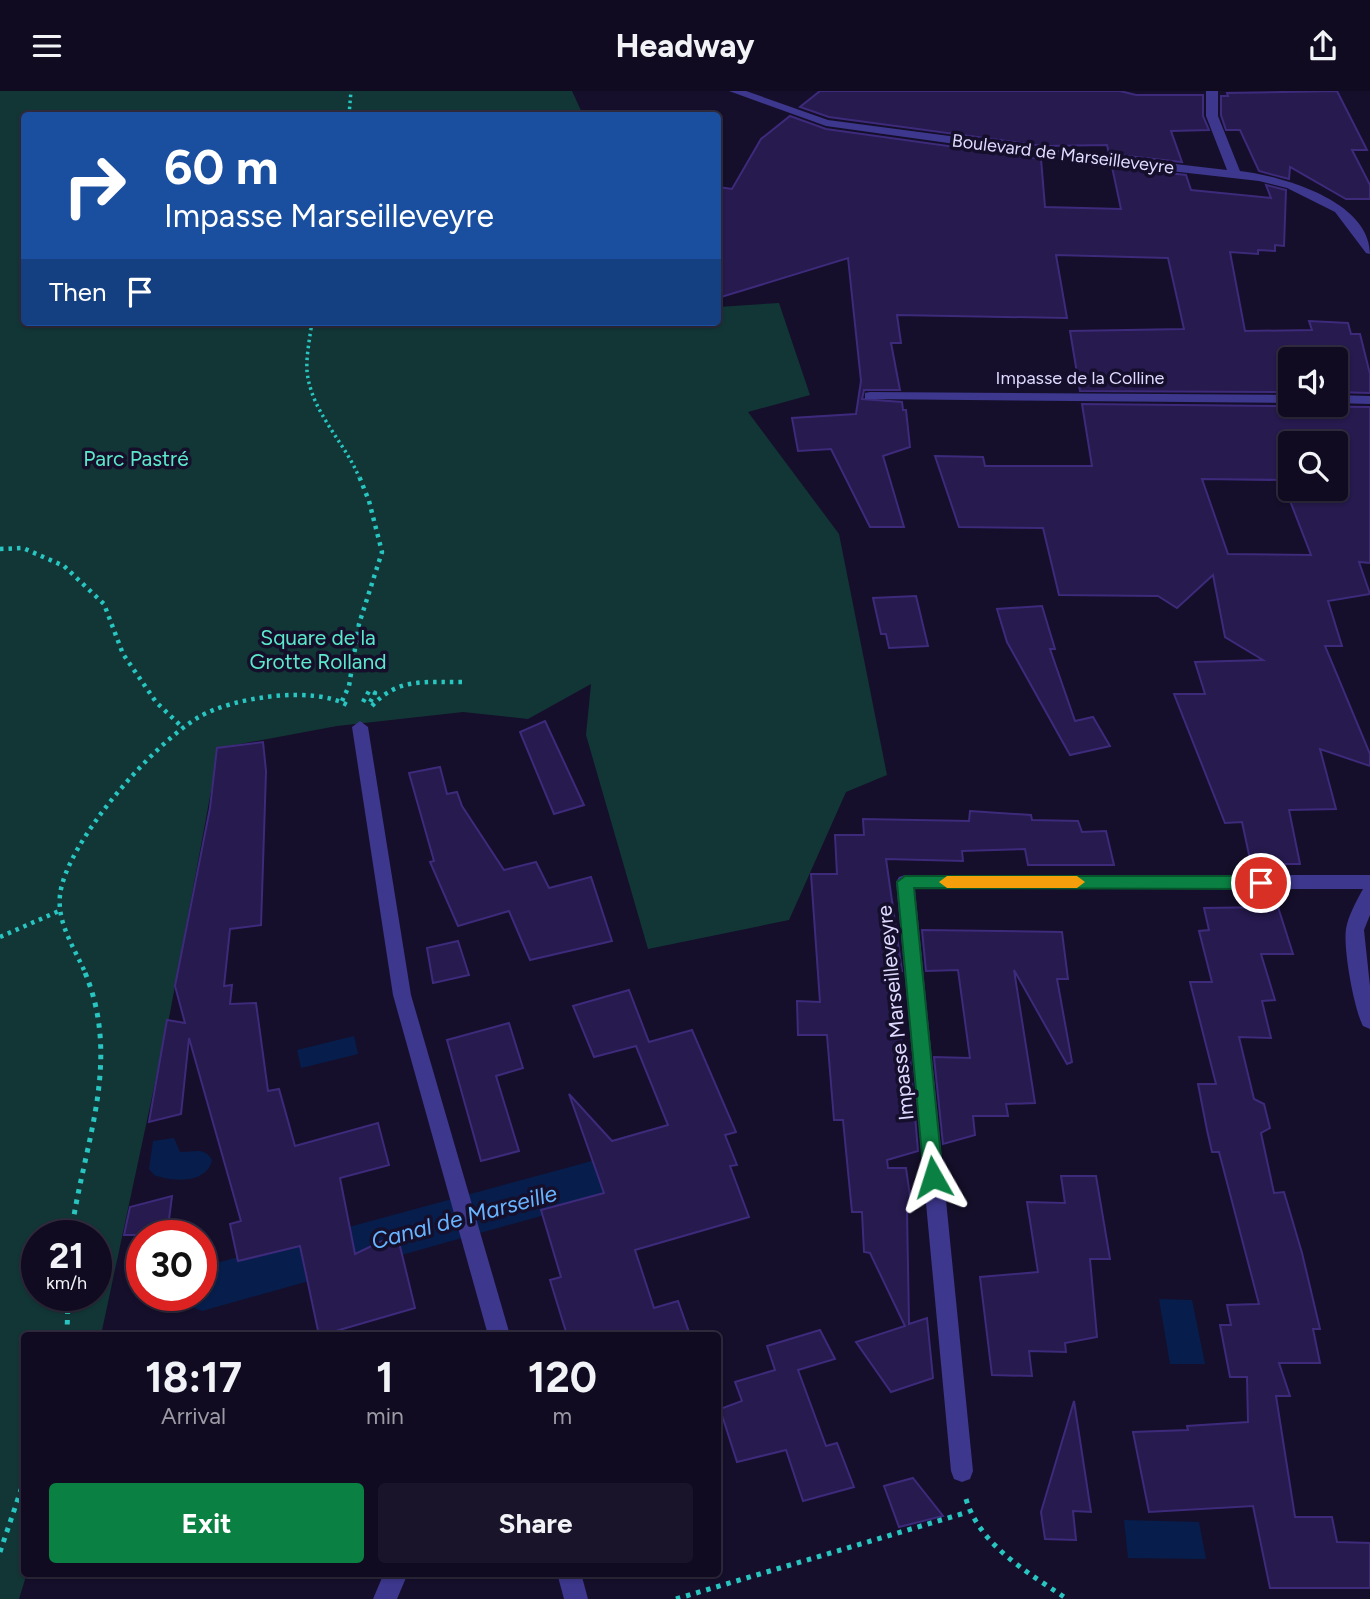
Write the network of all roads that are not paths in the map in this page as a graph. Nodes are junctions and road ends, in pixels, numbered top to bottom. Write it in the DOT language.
graph roads {
  1 [pos="735,91"];
  2 [pos="1212,91"];
  3 [pos="1235,175"];
  4 [pos="1370,250"];
  5 [pos="870,396"];
  6 [pos="1278,399"];
  7 [pos="1348,399"];
  8 [pos="1370,400"];
  9 [pos="360,727"];
  10 [pos="1370,883"];
  11 [pos="1370,893"];
  12 [pos="1370,1021"];
  13 [pos="498,1332"];
  14 [pos="962,1471"];
  15 [pos="394,1577"];
  16 [pos="570,1577"];
  17 [pos="385,1599"];
  18 [pos="576,1599"];
  1 -- 3 [label="street, Boulevard de Marseilleveyre"];
  2 -- 3 [label="street"];
  3 -- 4 [label="street, Boulevard de Marseilleveyre"];
  5 -- 6 [label="street, Impasse de la Colline"];
  7 -- 8 [label="street"];
  9 -- 13 [label="street"];
  10 -- 14 [label="street, Impasse Marseilleveyre"];
  11 -- 12 [label="street"];
  15 -- 17 [label="street"];
  16 -- 18 [label="street"];
}
